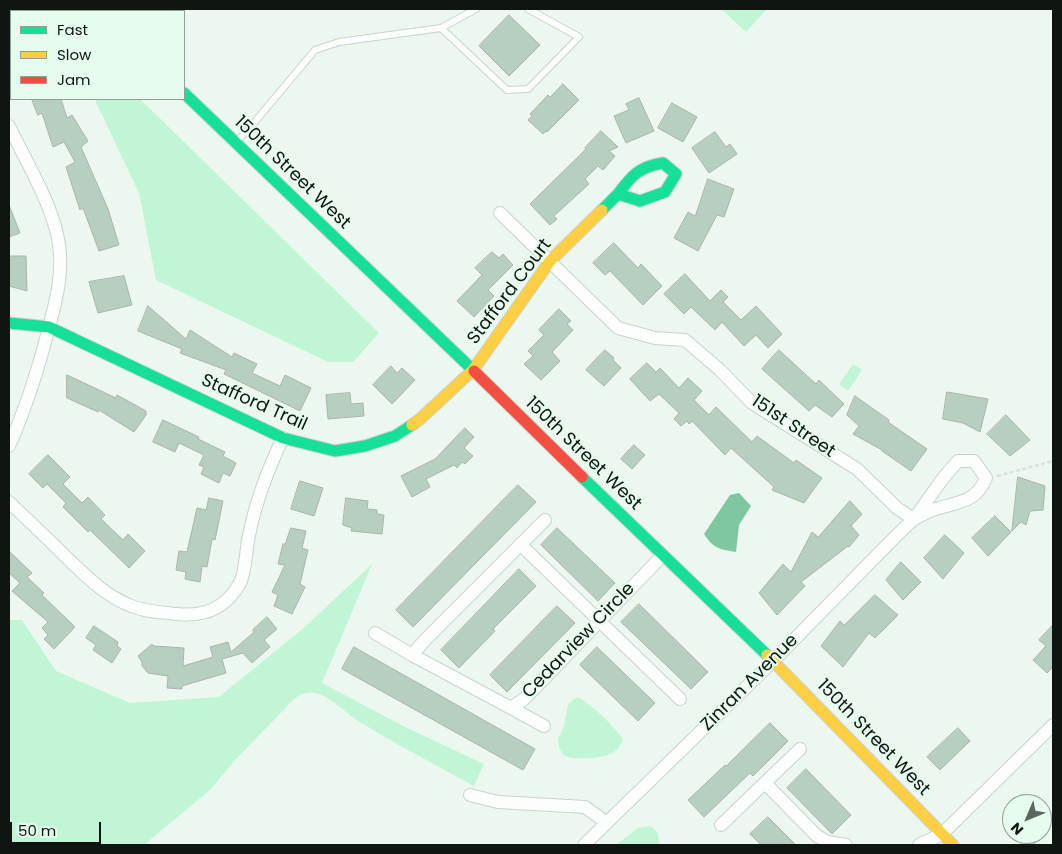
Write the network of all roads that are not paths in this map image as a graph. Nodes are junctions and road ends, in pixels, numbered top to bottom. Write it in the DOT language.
graph roads {
  1 [pos="476,9"];
  2 [pos="528,9"];
  3 [pos="441,28"];
  4 [pos="185,94"];
  5 [pos="9,126"];
  6 [pos="235,142"];
  7 [pos="618,194"];
  8 [pos="500,213"];
  9 [pos="550,261"];
  10 [pos="9,323"];
  11 [pos="49,326"];
  12 [pos="473,370"];
  13 [pos="283,438"];
  14 [pos="9,446"];
  15 [pos="9,502"];
  16 [pos="914,519"];
  17 [pos="545,520"];
  18 [pos="520,544"];
  19 [pos="662,556"];
  20 [pos="599,622"];
  21 [pos="375,633"];
  22 [pos="412,655"];
  23 [pos="772,661"];
  24 [pos="680,699"];
  25 [pos="511,708"];
  26 [pos="1053,725"];
  27 [pos="544,726"];
  28 [pos="800,749"];
  29 [pos="765,782"];
  30 [pos="470,795"];
  31 [pos="607,823"];
  32 [pos="721,825"];
  33 [pos="942,834"];
  34 [pos="584,845"];
  35 [pos="846,845"];
  36 [pos="919,845"];
  37 [pos="953,845"];
  1 -- 3 [label="lane"];
  2 -- 3 [label="lane"];
  3 -- 6 [label="lane"];
  4 -- 6 [label="street, 150th Street West"];
  5 -- 11 [label="street"];
  6 -- 12 [label="street, 150th Street West"];
  7 -- 7 [label="street, Stafford Court"];
  7 -- 9 [label="street, Stafford Court"];
  8 -- 9 [label="street, 151st Street"];
  9 -- 12 [label="street, Stafford Court"];
  9 -- 16 [label="street, 151st Street"];
  10 -- 11 [label="street, Stafford Trail"];
  11 -- 13 [label="street, Stafford Trail"];
  11 -- 14 [label="street"];
  12 -- 13 [label="street, Stafford Trail"];
  12 -- 19 [label="street, 150th Street West"];
  13 -- 15 [label="street"];
  16 -- 16 [label="street, Zinran Avenue"];
  16 -- 23 [label="street, Zinran Avenue"];
  17 -- 18 [label="street"];
  18 -- 20 [label="street"];
  18 -- 22 [label="street"];
  19 -- 20 [label="street, Cedarview Circle"];
  19 -- 23 [label="street, 150th Street West"];
  20 -- 24 [label="street"];
  20 -- 25 [label="street, Cedarview Circle"];
  21 -- 22 [label="street, Cedarview Circle"];
  22 -- 25 [label="street, Cedarview Circle"];
  23 -- 31 [label="street, Zinran Avenue"];
  23 -- 33 [label="street, 150th Street West"];
  25 -- 27 [label="street"];
  26 -- 33 [label="street"];
  28 -- 29 [label="street"];
  29 -- 32 [label="street"];
  29 -- 35 [label="street"];
  30 -- 31 [label="street"];
  31 -- 34 [label="street, Zinran Avenue"];
  33 -- 36 [label="street"];
  33 -- 37 [label="street, 150th Street West"];
}
